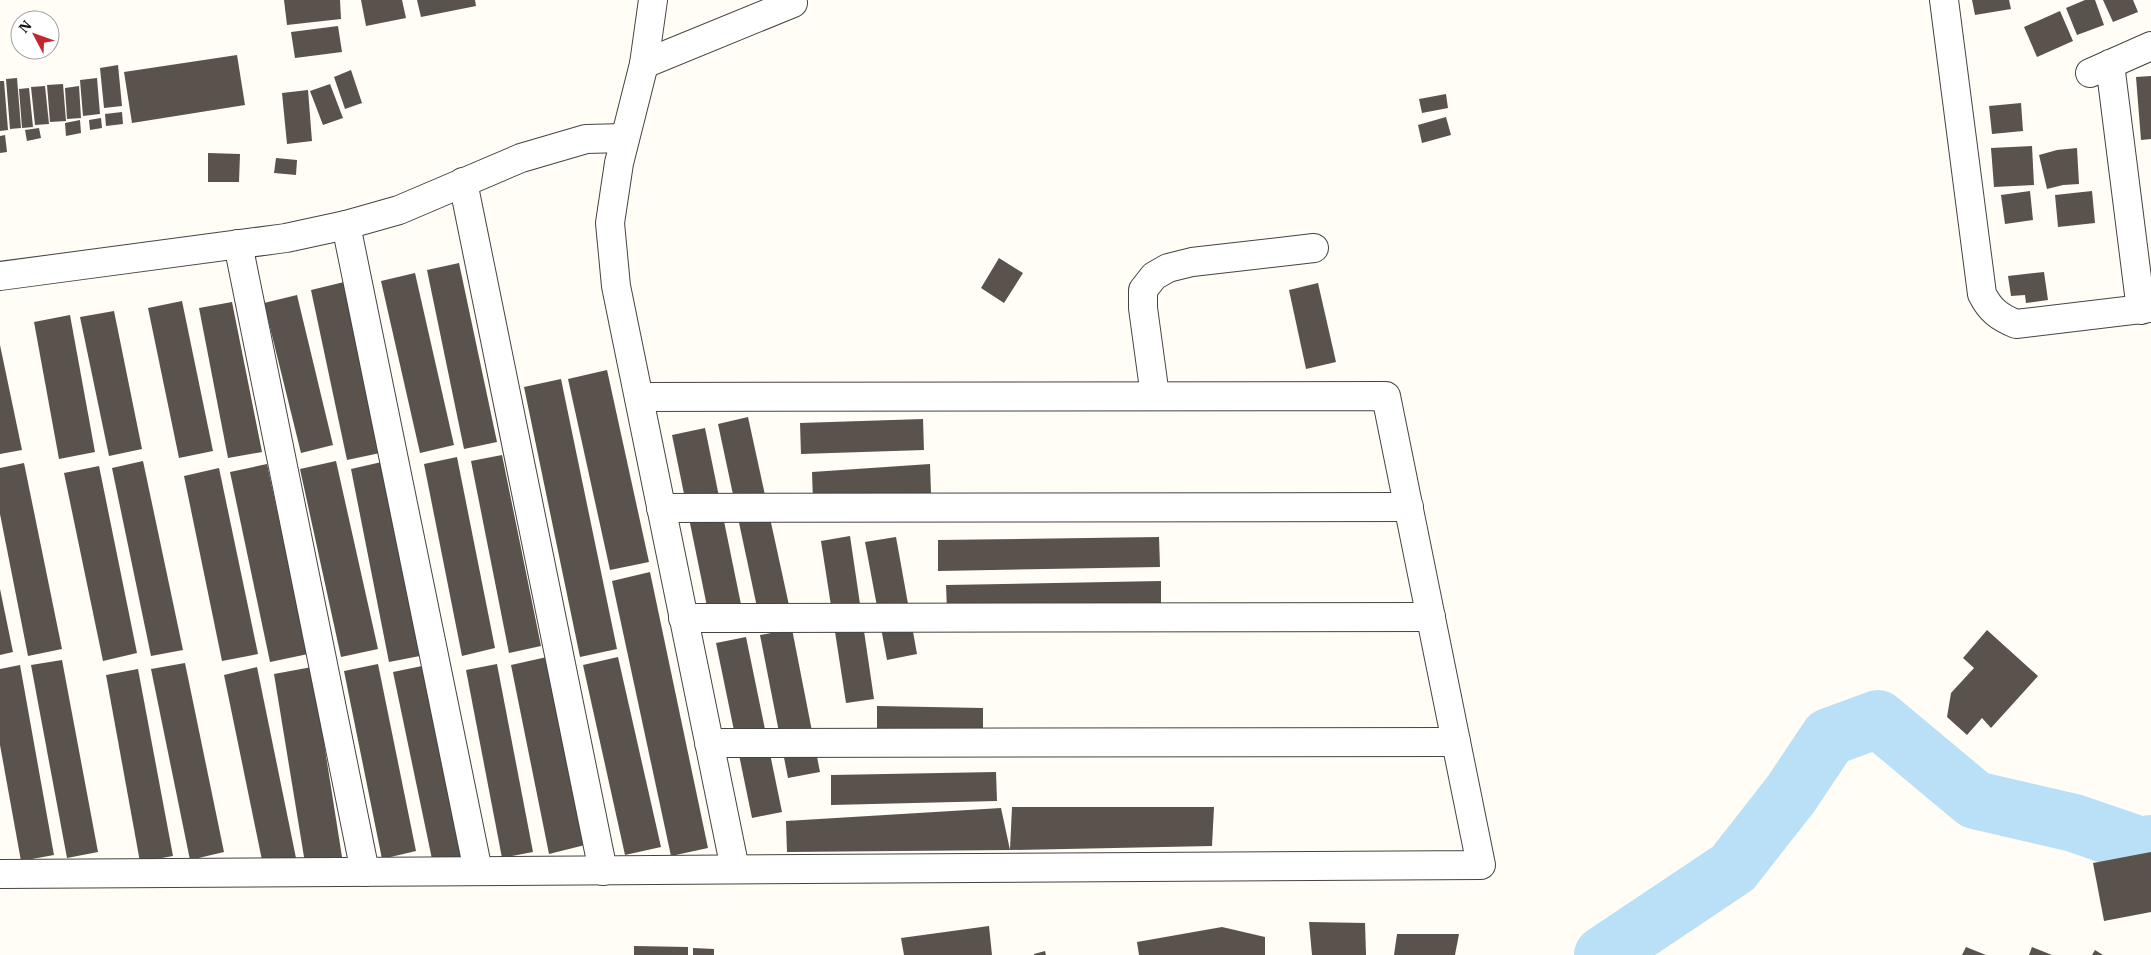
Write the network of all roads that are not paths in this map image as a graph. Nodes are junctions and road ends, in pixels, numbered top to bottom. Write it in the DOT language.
graph roads {
  1 [pos="653,0"];
  2 [pos="792,0"];
  3 [pos="1944,0"];
  4 [pos="2151,46"];
  5 [pos="644,64"];
  6 [pos="625,138"];
  7 [pos="463,182"];
  8 [pos="346,225"];
  9 [pos="238,244"];
  10 [pos="1314,248"];
  11 [pos="0,276"];
  12 [pos="2146,309"];
  13 [pos="1155,396"];
  14 [pos="639,397"];
  15 [pos="1409,507"];
  16 [pos="661,508"];
  17 [pos="1431,617"];
  18 [pos="684,618"];
  19 [pos="1456,742"];
  20 [pos="709,743"];
  21 [pos="735,869"];
  22 [pos="478,871"];
  23 [pos="603,871"];
  24 [pos="365,872"];
  25 [pos="0,874"];
  1 -- 5 [label="street"];
  2 -- 5 [label="street"];
  3 -- 12 [label="street"];
  4 -- 12 [label="street"];
  5 -- 6 [label="street"];
  6 -- 7 [label="street"];
  6 -- 14 [label="street"];
  7 -- 8 [label="street"];
  7 -- 23 [label="street"];
  8 -- 9 [label="street"];
  8 -- 22 [label="street"];
  9 -- 11 [label="street"];
  9 -- 24 [label="street"];
  10 -- 13 [label="street"];
  13 -- 14 [label="street"];
  13 -- 15 [label="street"];
  14 -- 16 [label="street"];
  15 -- 16 [label="street"];
  15 -- 17 [label="street"];
  16 -- 18 [label="street"];
  17 -- 18 [label="street"];
  17 -- 19 [label="street"];
  18 -- 20 [label="street"];
  19 -- 20 [label="street"];
  19 -- 21 [label="street"];
  20 -- 21 [label="street"];
  21 -- 23 [label="street"];
  22 -- 23 [label="street"];
  22 -- 24 [label="street"];
  24 -- 25 [label="street"];
}
